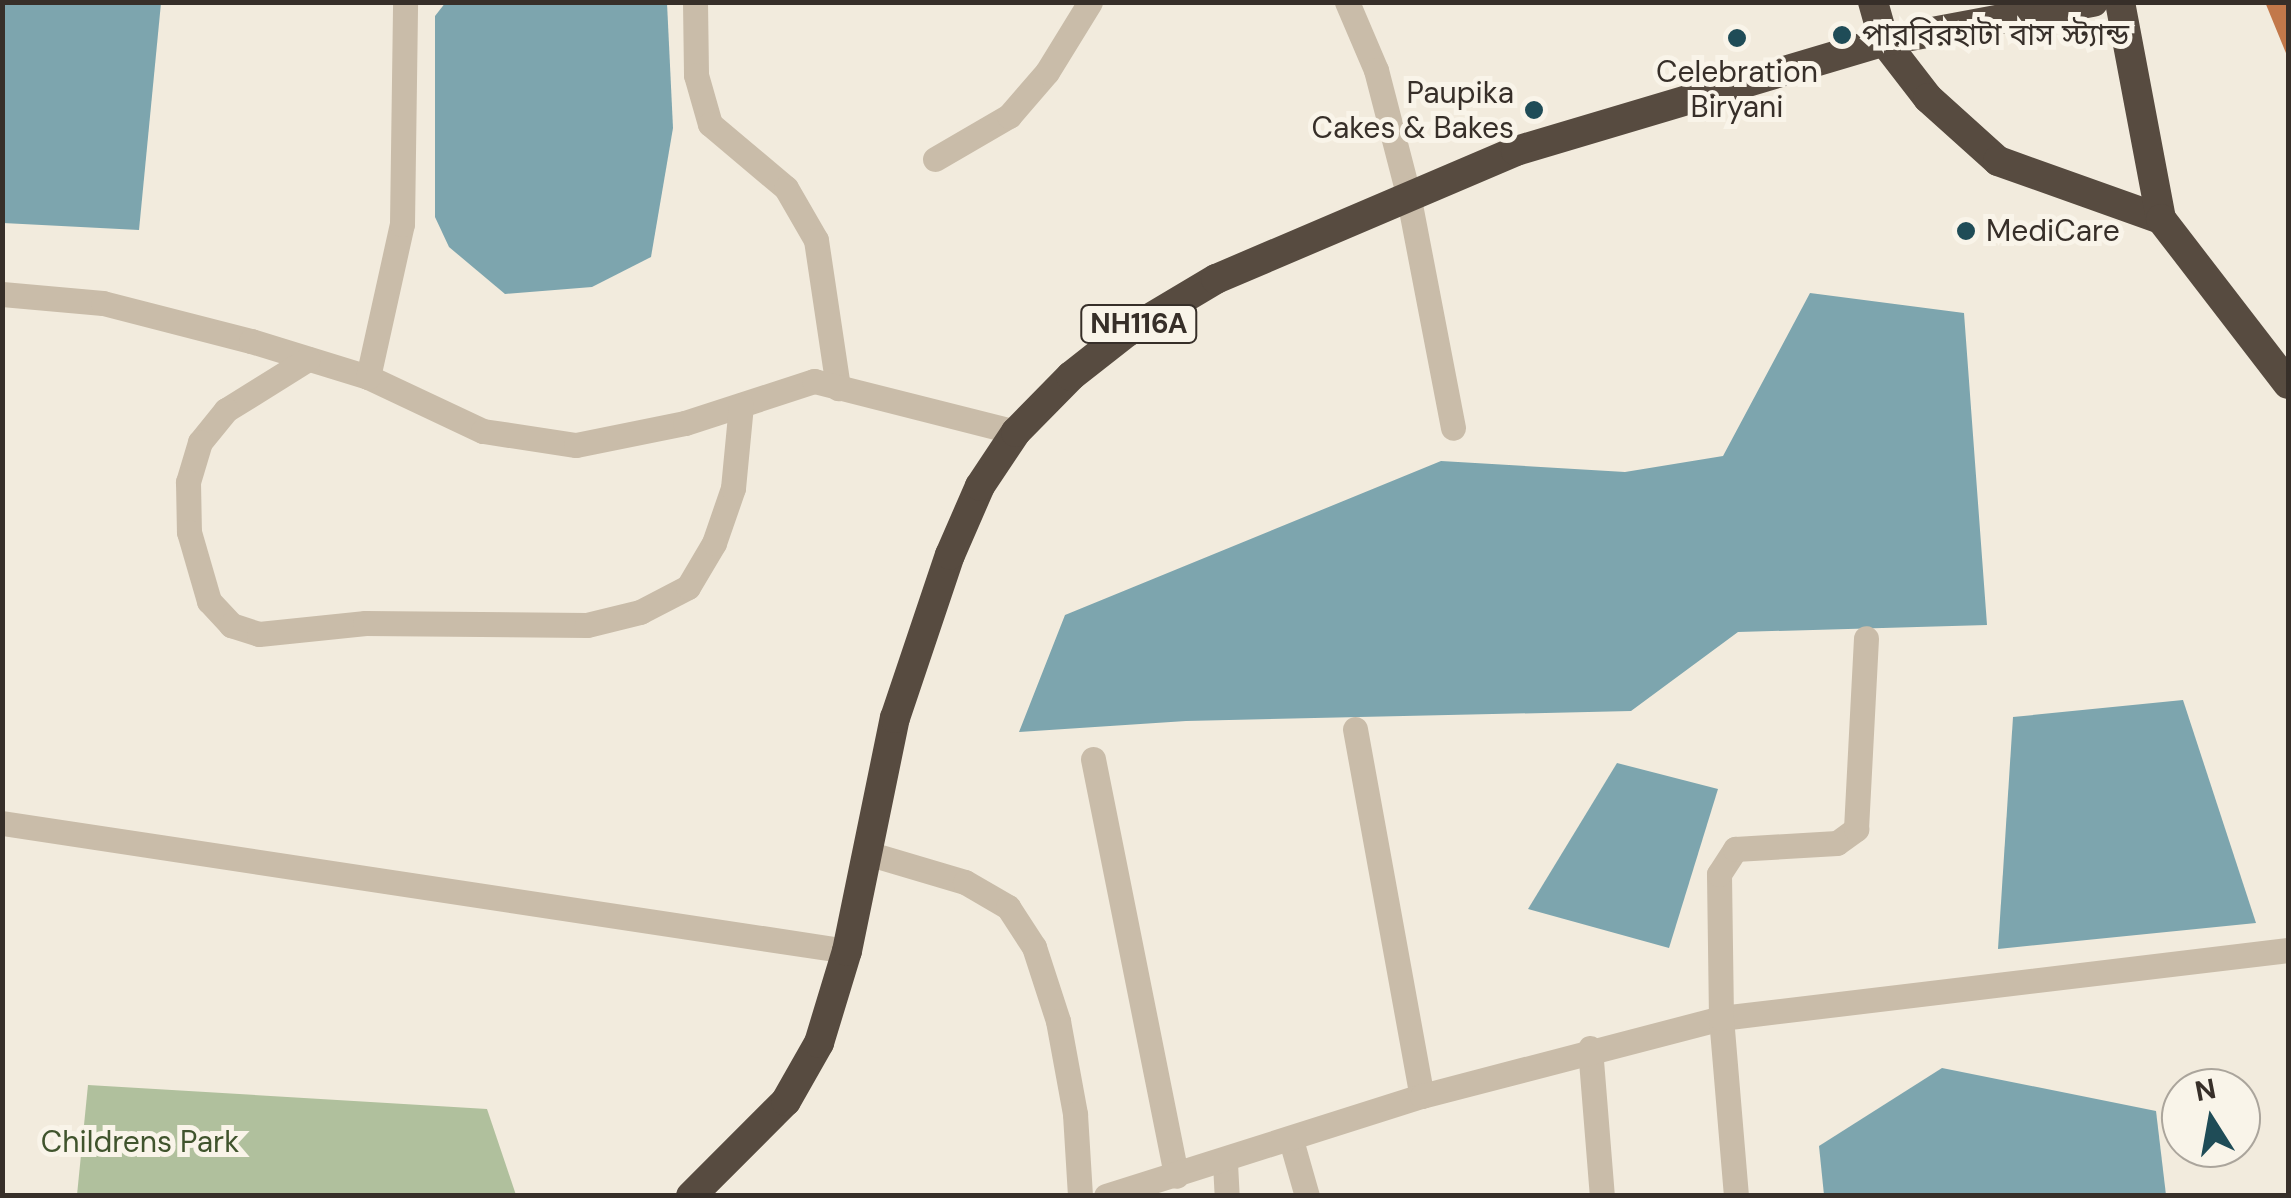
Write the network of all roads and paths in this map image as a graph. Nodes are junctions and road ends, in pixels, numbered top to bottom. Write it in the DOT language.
graph roads {
  1 [pos="405,2"];
  2 [pos="695,2"];
  3 [pos="1090,2"];
  4 [pos="1346,2"];
  5 [pos="1873,2"];
  6 [pos="2093,2"];
  7 [pos="2120,2"];
  8 [pos="1884,41"];
  9 [pos="935,159"];
  10 [pos="1408,194"];
  11 [pos="2161,219"];
  12 [pos="2,294"];
  13 [pos="308,359"];
  14 [pos="368,377"];
  15 [pos="2288,384"];
  16 [pos="838,388"];
  17 [pos="740,405"];
  18 [pos="1453,428"];
  19 [pos="1016,432"];
  20 [pos="1866,638"];
  21 [pos="1355,729"];
  22 [pos="1093,759"];
  23 [pos="2,823"];
  24 [pos="867,853"];
  25 [pos="2288,950"];
  26 [pos="848,952"];
  27 [pos="1721,1018"];
  28 [pos="1590,1048"];
  29 [pos="1422,1096"];
  30 [pos="1291,1140"];
  31 [pos="1225,1163"];
  32 [pos="1176,1176"];
  33 [pos="691,1196"];
  34 [pos="1080,1196"];
  35 [pos="1106,1196"];
  36 [pos="1228,1196"];
  37 [pos="1307,1196"];
  38 [pos="1602,1196"];
  39 [pos="1736,1196"];
  1 -- 14 [label="street"];
  2 -- 16 [label="street"];
  3 -- 9 [label="street"];
  4 -- 10 [label="street"];
  5 -- 8 [label="highway"];
  6 -- 8 [label="highway, NH116A"];
  7 -- 11 [label="highway"];
  8 -- 10 [label="highway, NH116A"];
  8 -- 11 [label="highway"];
  10 -- 18 [label="street"];
  10 -- 19 [label="highway, NH116A"];
  11 -- 15 [label="highway"];
  12 -- 13 [label="street"];
  13 -- 14 [label="street"];
  13 -- 17 [label="street"];
  14 -- 17 [label="street"];
  16 -- 17 [label="street"];
  16 -- 19 [label="street"];
  19 -- 24 [label="highway, NH116A"];
  20 -- 27 [label="street"];
  21 -- 29 [label="street"];
  22 -- 32 [label="street"];
  23 -- 26 [label="street"];
  24 -- 26 [label="highway, NH116A"];
  24 -- 34 [label="street"];
  25 -- 27 [label="street"];
  26 -- 33 [label="highway, NH116A"];
  27 -- 28 [label="street"];
  27 -- 39 [label="street"];
  28 -- 29 [label="street"];
  28 -- 38 [label="street"];
  29 -- 30 [label="street"];
  30 -- 31 [label="street"];
  30 -- 37 [label="street"];
  31 -- 32 [label="street"];
  31 -- 36 [label="street"];
  32 -- 35 [label="street"];
}
